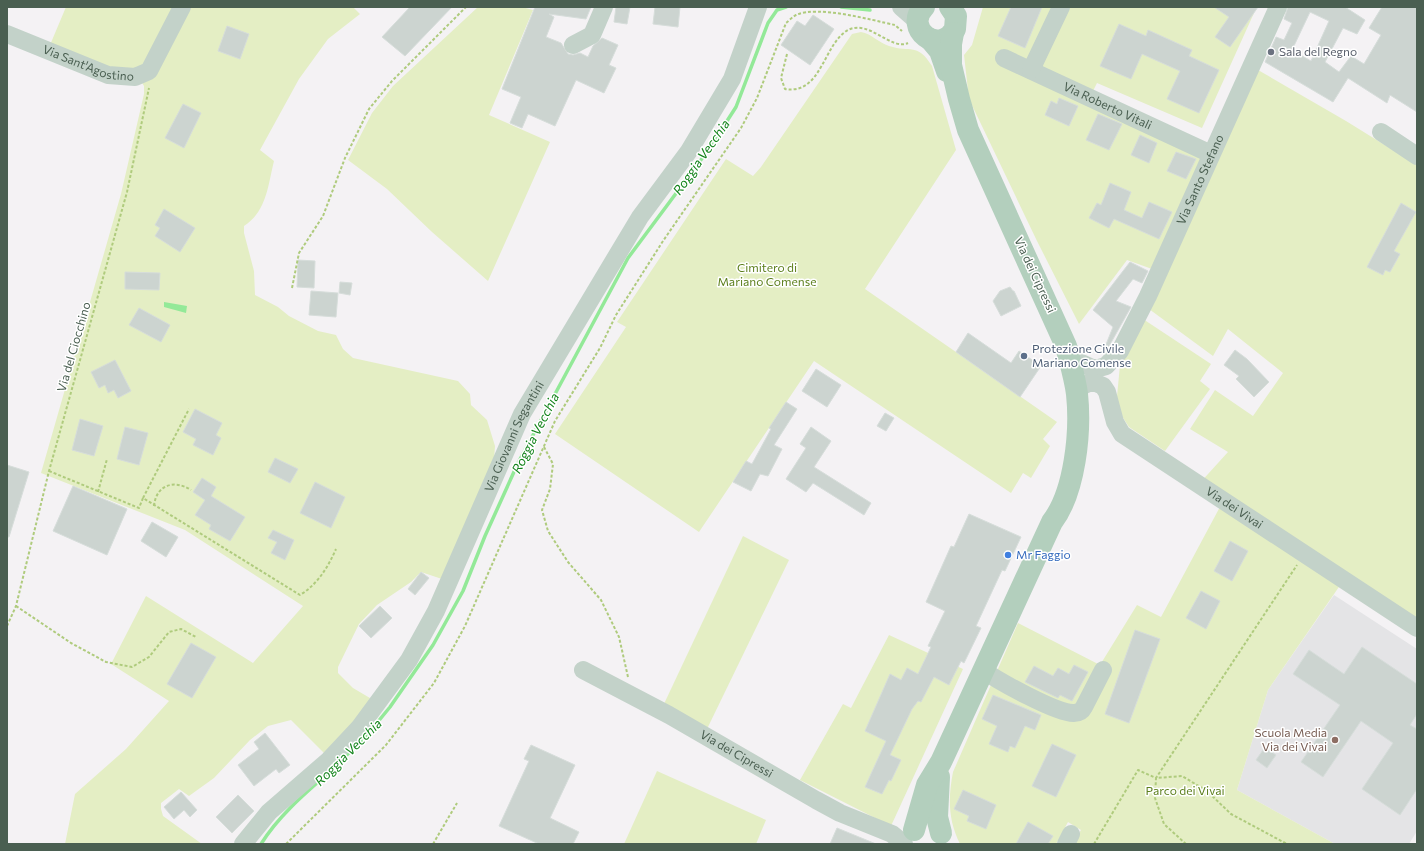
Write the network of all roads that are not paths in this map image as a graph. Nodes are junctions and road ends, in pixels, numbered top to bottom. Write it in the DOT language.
graph roads {
  1 [pos="182,7"];
  2 [pos="604,7"];
  3 [pos="758,7"];
  4 [pos="901,7"];
  5 [pos="1061,7"];
  6 [pos="1278,7"];
  7 [pos="953,15"];
  8 [pos="913,25"];
  9 [pos="7,34"];
  10 [pos="930,39"];
  11 [pos="573,45"];
  12 [pos="1004,58"];
  13 [pos="1031,70"];
  14 [pos="1381,132"];
  15 [pos="1212,154"];
  16 [pos="1417,156"];
  17 [pos="1066,346"];
  18 [pos="1120,350"];
  19 [pos="1077,395"];
  20 [pos="1111,408"];
  21 [pos="1052,522"];
  22 [pos="1417,628"];
  23 [pos="583,670"];
  24 [pos="983,670"];
  25 [pos="1103,670"];
  26 [pos="941,762"];
  27 [pos="906,837"];
  28 [pos="944,838"];
  29 [pos="243,844"];
  1 -- 9 [label="street, Via Sant'Agostino"];
  2 -- 11 [label="street"];
  3 -- 29 [label="street, Via Giovanni Segantini"];
  4 -- 8 [label="street"];
  5 -- 13 [label="street"];
  6 -- 15 [label="street, Via Santo Stefano"];
  7 -- 10 [label="main road"];
  7 -- 17 [label="main road, Via dei Cipressi"];
  8 -- 10 [label="main road, Via dei Cipressi"];
  10 -- 21 [label="main road, Via dei Cipressi"];
  12 -- 13 [label="street, Via Roberto Vitali"];
  13 -- 15 [label="street, Via Roberto Vitali"];
  14 -- 16 [label="street"];
  15 -- 18 [label="street, Via Santo Stefano"];
  17 -- 18 [label="street, Via Santo Stefano"];
  17 -- 19 [label="main road, Via dei Cipressi"];
  18 -- 20 [label="street, Via Santo Stefano"];
  19 -- 20 [label="street, Via dei Vivai"];
  19 -- 21 [label="main road, Via dei Cipressi"];
  20 -- 22 [label="street, Via dei Vivai"];
  21 -- 24 [label="main road, Via dei Cipressi"];
  23 -- 27 [label="street, Via dei Cipressi"];
  24 -- 25 [label="street"];
  24 -- 26 [label="main road, Via dei Cipressi"];
  26 -- 27 [label="main road, Via dei Cipressi"];
  26 -- 28 [label="main road, Via dei Cipressi"];
  27 -- 28 [label="main road"];
}
